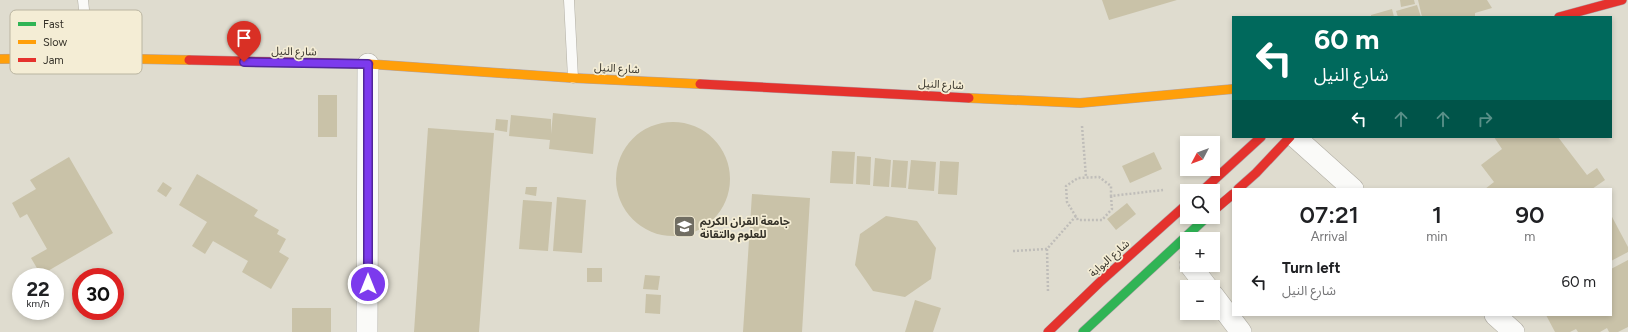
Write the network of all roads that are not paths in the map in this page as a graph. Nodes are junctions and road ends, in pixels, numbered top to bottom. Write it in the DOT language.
graph roads {
  1 [pos="83,0"];
  2 [pos="569,0"];
  3 [pos="1622,0"];
  4 [pos="84,10"];
  5 [pos="1563,16"];
  6 [pos="0,59"];
  7 [pos="10,59"];
  8 [pos="142,59"];
  9 [pos="368,64"];
  10 [pos="572,78"];
  11 [pos="1232,89"];
  12 [pos="1260,138"];
  13 [pos="1289,138"];
  14 [pos="1296,138"];
  15 [pos="1210,184"];
  16 [pos="1239,188"];
  17 [pos="1352,188"];
  18 [pos="1232,195"];
  19 [pos="1220,205"];
  20 [pos="1180,210"];
  21 [pos="1180,254"];
  22 [pos="1195,272"];
  23 [pos="1202,280"];
  24 [pos="1220,304"];
  25 [pos="1496,316"];
  26 [pos="367,332"];
  27 [pos="1048,332"];
  28 [pos="1083,332"];
  29 [pos="1241,332"];
  30 [pos="1514,332"];
  1 -- 4 [label="lane"];
  2 -- 10 [label="lane"];
  3 -- 5 [label="main road"];
  6 -- 7 [label="main road, شارع النيل"];
  8 -- 9 [label="main road, شارع النيل"];
  9 -- 10 [label="main road, شارع النيل"];
  9 -- 26 [label="street"];
  10 -- 11 [label="main road, شارع النيل"];
  12 -- 15 [label="main road"];
  13 -- 16 [label="main road"];
  14 -- 17 [label="street"];
  18 -- 19 [label="main road"];
  20 -- 27 [label="main road, شارع البوابة"];
  21 -- 28 [label="main road"];
  22 -- 23 [label="street"];
  24 -- 29 [label="street"];
  25 -- 30 [label="street"];
}
